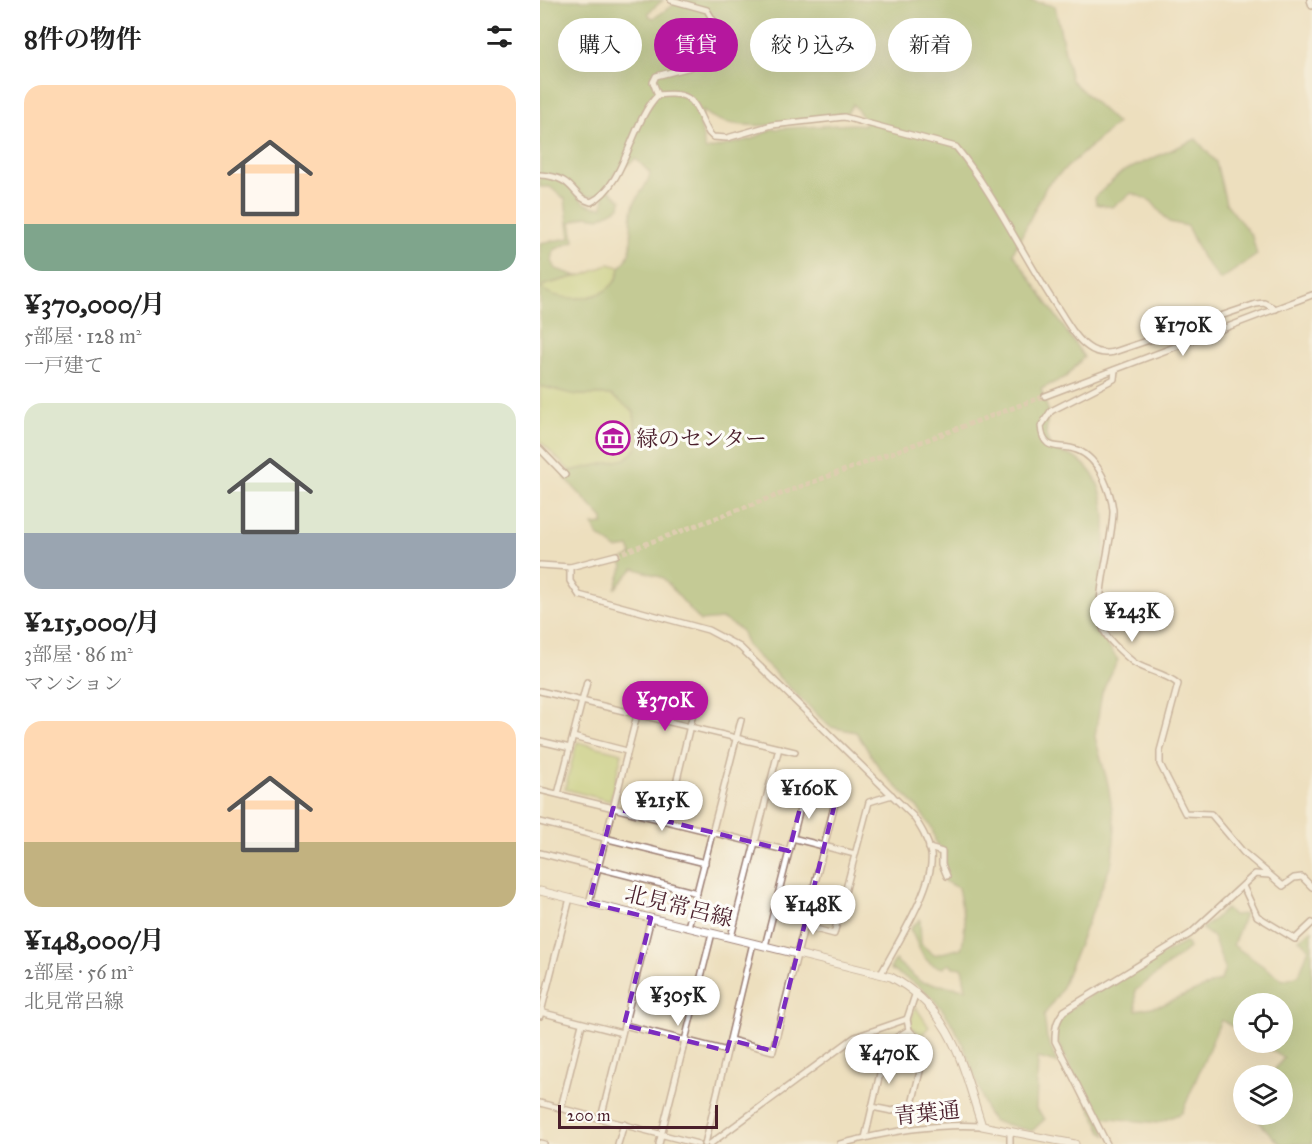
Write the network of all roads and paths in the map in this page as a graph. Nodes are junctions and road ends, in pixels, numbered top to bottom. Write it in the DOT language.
graph roads {
  1 [pos="671,0"];
  2 [pos="1310,0"];
  3 [pos="1312,6"];
  4 [pos="658,94"];
  5 [pos="540,175"];
  6 [pos="1312,295"];
  7 [pos="1276,309"];
  8 [pos="1115,370"];
  9 [pos="1045,396"];
  10 [pos="540,449"];
  11 [pos="565,475"];
  12 [pos="616,555"];
  13 [pos="540,565"];
  14 [pos="570,567"];
  15 [pos="587,682"];
  16 [pos="540,691"];
  17 [pos="582,701"];
  18 [pos="694,709"];
  19 [pos="637,715"];
  20 [pos="741,720"];
  21 [pos="690,726"];
  22 [pos="573,737"];
  23 [pos="736,738"];
  24 [pos="540,741"];
  25 [pos="570,748"];
  26 [pos="779,748"];
  27 [pos="627,751"];
  28 [pos="795,752"];
  29 [pos="540,790"];
  30 [pos="558,794"];
  31 [pos="892,795"];
  32 [pos="613,808"];
  33 [pos="667,821"];
  34 [pos="540,822"];
  35 [pos="713,833"];
  36 [pos="792,838"];
  37 [pos="606,839"];
  38 [pos="755,843"];
  39 [pos="824,846"];
  40 [pos="929,848"];
  41 [pos="789,851"];
  42 [pos="540,854"];
  43 [pos="855,854"];
  44 [pos="705,863"];
  45 [pos="598,868"];
  46 [pos="1270,875"];
  47 [pos="947,876"];
  48 [pos="1243,886"];
  49 [pos="1312,887"];
  50 [pos="540,891"];
  51 [pos="698,892"];
  52 [pos="570,898"];
  53 [pos="589,903"];
  54 [pos="651,918"];
  55 [pos="1312,923"];
  56 [pos="804,926"];
  57 [pos="688,927"];
  58 [pos="712,933"];
  59 [pos="731,938"];
  60 [pos="753,943"];
  61 [pos="765,946"];
  62 [pos="796,954"];
  63 [pos="881,974"];
  64 [pos="916,992"];
  65 [pos="540,1014"];
  66 [pos="907,1019"];
  67 [pos="582,1024"];
  68 [pos="624,1025"];
  69 [pos="909,1030"];
  70 [pos="622,1034"];
  71 [pos="730,1040"];
  72 [pos="685,1041"];
  73 [pos="727,1051"];
  74 [pos="540,1103"];
  75 [pos="872,1107"];
  76 [pos="561,1108"];
  77 [pos="602,1118"];
  78 [pos="624,1124"];
  79 [pos="982,1126"];
  80 [pos="1010,1131"];
  81 [pos="662,1133"];
  82 [pos="865,1138"];
  83 [pos="618,1144"];
  84 [pos="659,1144"];
  85 [pos="698,1144"];
  86 [pos="705,1144"];
  87 [pos="710,1144"];
  88 [pos="840,1144"];
  89 [pos="1010,1144"];
  90 [pos="1076,1144"];
  91 [pos="1107,1144"];
  1 -- 4 [label="street"];
  2 -- 3 [label="street"];
  4 -- 5 [label="street"];
  4 -- 7 [label="street"];
  6 -- 7 [label="street"];
  7 -- 8 [label="street"];
  8 -- 9 [label="street"];
  8 -- 46 [label="street"];
  10 -- 11 [label="street"];
  12 -- 14 [label="street"];
  13 -- 14 [label="street"];
  14 -- 31 [label="street"];
  15 -- 17 [label="street"];
  16 -- 17 [label="street"];
  17 -- 19 [label="street"];
  17 -- 22 [label="street"];
  18 -- 21 [label="street"];
  19 -- 21 [label="street"];
  19 -- 27 [label="street"];
  20 -- 23 [label="street"];
  21 -- 23 [label="street"];
  21 -- 33 [label="street"];
  22 -- 25 [label="street"];
  22 -- 27 [label="street"];
  23 -- 26 [label="street"];
  23 -- 35 [label="street"];
  24 -- 25 [label="street"];
  25 -- 30 [label="street"];
  26 -- 28 [label="street"];
  26 -- 38 [label="street"];
  27 -- 32 [label="street"];
  29 -- 30 [label="street"];
  30 -- 32 [label="street"];
  31 -- 40 [label="street"];
  31 -- 43 [label="street"];
  32 -- 33 [label="street"];
  32 -- 37 [label="street"];
  33 -- 35 [label="street"];
  34 -- 37 [label="street"];
  35 -- 38 [label="street"];
  35 -- 44 [label="street"];
  36 -- 39 [label="street"];
  36 -- 39 [label="street"];
  36 -- 41 [label="street"];
  37 -- 44 [label="street"];
  37 -- 45 [label="street"];
  38 -- 41 [label="street"];
  38 -- 59 [label="street"];
  39 -- 43 [label="street"];
  39 -- 56 [label="street"];
  40 -- 47 [label="street"];
  40 -- 63 [label="street"];
  41 -- 61 [label="street"];
  42 -- 45 [label="street"];
  43 -- 56 [label="street"];
  44 -- 51 [label="street"];
  45 -- 51 [label="street"];
  45 -- 53 [label="street"];
  46 -- 48 [label="street"];
  46 -- 49 [label="street"];
  48 -- 55 [label="street"];
  48 -- 91 [label="street"];
  50 -- 52 [label="main road, 北見常呂線"];
  51 -- 57 [label="street"];
  52 -- 53 [label="main road, 北見常呂線"];
  52 -- 65 [label="street"];
  53 -- 54 [label="main road, 北見常呂線"];
  54 -- 57 [label="main road, 北見常呂線"];
  54 -- 68 [label="street"];
  56 -- 62 [label="street"];
  57 -- 58 [label="main road, 北見常呂線"];
  58 -- 59 [label="main road, 北見常呂線"];
  58 -- 72 [label="street"];
  59 -- 60 [label="main road, 北見常呂線"];
  60 -- 61 [label="main road, 北見常呂線"];
  60 -- 71 [label="street"];
  61 -- 62 [label="main road, 北見常呂線"];
  62 -- 63 [label="main road, 北見常呂線"];
  62 -- 71 [label="street"];
  63 -- 64 [label="main road, 北見常呂線"];
  64 -- 66 [label="street"];
  64 -- 79 [label="main road, 北見常呂線"];
  65 -- 67 [label="street"];
  66 -- 69 [label="street"];
  66 -- 87 [label="street"];
  67 -- 70 [label="street"];
  67 -- 76 [label="street"];
  68 -- 70 [label="street"];
  68 -- 72 [label="street"];
  69 -- 75 [label="street"];
  69 -- 75 [label="street"];
  70 -- 77 [label="street"];
  71 -- 73 [label="street"];
  72 -- 73 [label="street"];
  72 -- 81 [label="street"];
  73 -- 86 [label="street"];
  74 -- 76 [label="street"];
  75 -- 82 [label="street"];
  76 -- 77 [label="street"];
  77 -- 78 [label="street"];
  78 -- 81 [label="street"];
  78 -- 83 [label="street"];
  79 -- 80 [label="main road"];
  79 -- 82 [label="street, 青葉通"];
  80 -- 89 [label="street"];
  80 -- 90 [label="main road"];
  81 -- 84 [label="street"];
  81 -- 85 [label="street"];
  82 -- 88 [label="street, 青葉通"];
}
